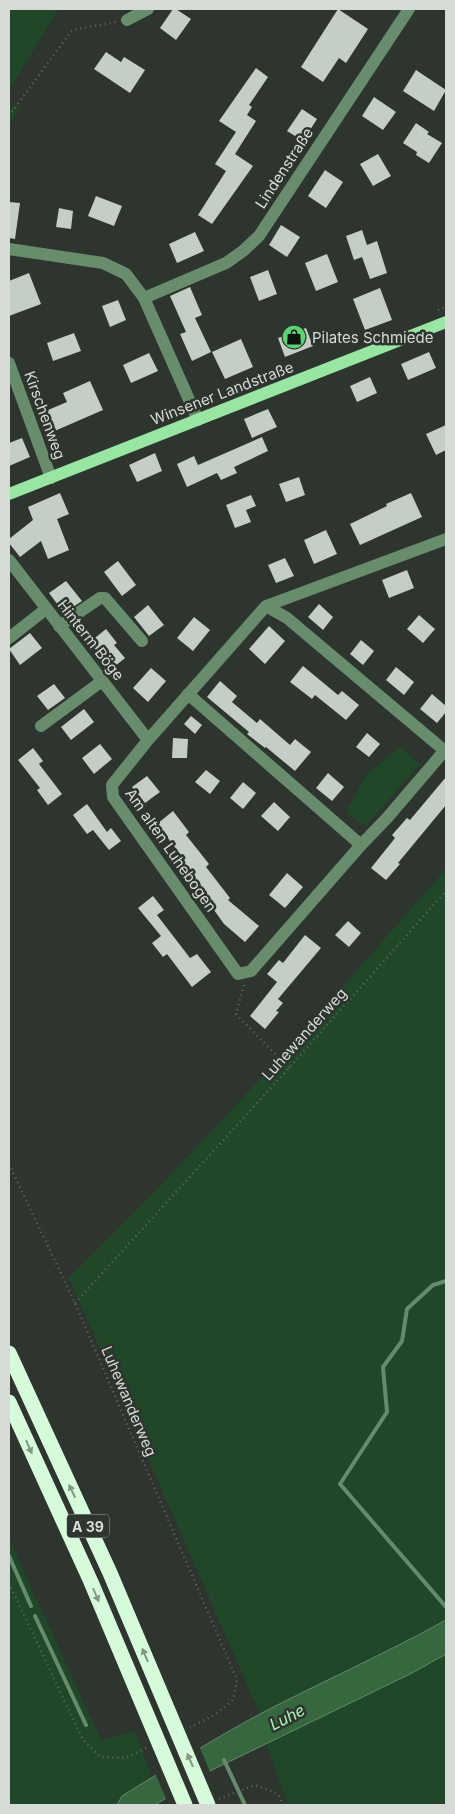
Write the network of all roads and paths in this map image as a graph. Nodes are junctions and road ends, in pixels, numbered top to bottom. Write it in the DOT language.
graph roads {
  1 [pos="148,9"];
  2 [pos="409,9"];
  3 [pos="127,20"];
  4 [pos="9,116"];
  5 [pos="9,249"];
  6 [pos="144,298"];
  7 [pos="446,322"];
  8 [pos="9,363"];
  9 [pos="198,420"];
  10 [pos="51,478"];
  11 [pos="9,494"];
  12 [pos="446,540"];
  13 [pos="9,560"];
  14 [pos="266,606"];
  15 [pos="46,609"];
  16 [pos="59,626"];
  17 [pos="9,638"];
  18 [pos="142,641"];
  19 [pos="102,681"];
  20 [pos="188,694"];
  21 [pos="41,726"];
  22 [pos="148,740"];
  23 [pos="445,750"];
  24 [pos="361,845"];
  25 [pos="446,892"];
  26 [pos="245,972"];
  27 [pos="289,1068"];
  28 [pos="9,1164"];
  29 [pos="75,1304"];
  30 [pos="9,1353"];
  31 [pos="9,1402"];
  32 [pos="9,1583"];
  33 [pos="180,1732"];
  34 [pos="153,1745"];
  35 [pos="210,1804"];
  36 [pos="185,1805"];
  37 [pos="283,1805"];
  1 -- 3 [label="street"];
  2 -- 6 [label="street, Lindenstraße"];
  3 -- 4 [label="path"];
  5 -- 6 [label="street"];
  6 -- 9 [label="street"];
  7 -- 9 [label="main road, Winsener Landstraße"];
  8 -- 10 [label="street, Kirschenweg"];
  9 -- 10 [label="main road, Winsener Landstraße"];
  10 -- 11 [label="main road, Winsener Landstraße"];
  12 -- 14 [label="street, Am alten Luhebogen"];
  13 -- 15 [label="street, Hinterm Böge"];
  14 -- 20 [label="street, Am alten Luhebogen"];
  14 -- 23 [label="street"];
  15 -- 16 [label="street, Hinterm Böge"];
  15 -- 17 [label="street"];
  16 -- 18 [label="street"];
  16 -- 19 [label="street, Hinterm Böge"];
  19 -- 21 [label="street"];
  19 -- 22 [label="street, Hinterm Böge"];
  20 -- 22 [label="street, Am alten Luhebogen"];
  20 -- 24 [label="street"];
  22 -- 26 [label="street, Am alten Luhebogen"];
  23 -- 24 [label="street"];
  24 -- 26 [label="street"];
  25 -- 27 [label="path, Luhewanderweg"];
  26 -- 27 [label="path"];
  27 -- 29 [label="path, Luhewanderweg"];
  28 -- 29 [label="path"];
  29 -- 33 [label="path, Luhewanderweg"];
  35 -- 30 [label="highway, A 39, one-way"];
  31 -- 36 [label="highway, A 39, one-way"];
  32 -- 34 [label="path"];
  35 -- 37 [label="path"];
}
